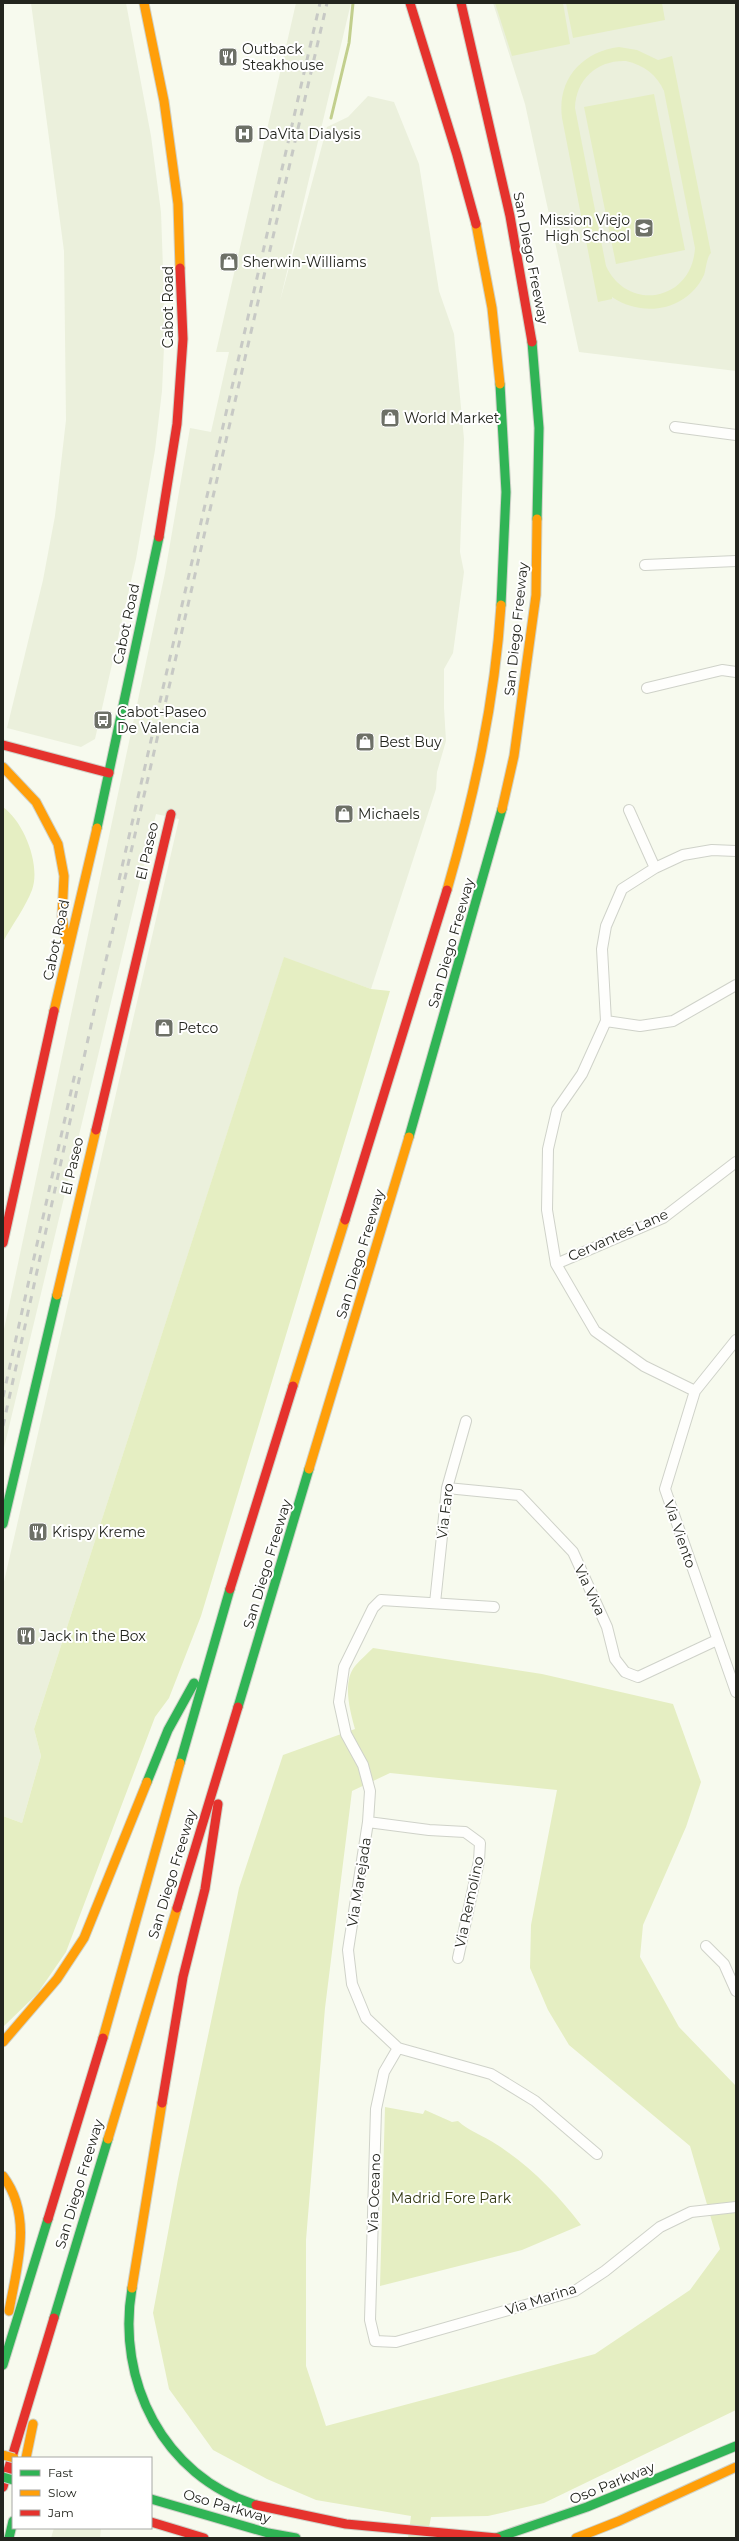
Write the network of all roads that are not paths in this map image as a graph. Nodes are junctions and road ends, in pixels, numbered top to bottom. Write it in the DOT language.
graph roads {
  1 [pos="144,3"];
  2 [pos="461,3"];
  3 [pos="410,5"];
  4 [pos="675,427"];
  5 [pos="736,435"];
  6 [pos="736,561"];
  7 [pos="645,566"];
  8 [pos="736,672"];
  9 [pos="647,688"];
  10 [pos="3,745"];
  11 [pos="3,767"];
  12 [pos="109,773"];
  13 [pos="629,810"];
  14 [pos="171,814"];
  15 [pos="736,851"];
  16 [pos="654,868"];
  17 [pos="67,948"];
  18 [pos="736,985"];
  19 [pos="606,1021"];
  20 [pos="736,1162"];
  21 [pos="3,1183"];
  22 [pos="16,1186"];
  23 [pos="3,1198"];
  24 [pos="13,1200"];
  25 [pos="3,1243"];
  26 [pos="556,1264"];
  27 [pos="736,1340"];
  28 [pos="695,1391"];
  29 [pos="466,1421"];
  30 [pos="447,1488"];
  31 [pos="3,1524"];
  32 [pos="436,1603"];
  33 [pos="494,1607"];
  34 [pos="717,1640"];
  35 [pos="208,1659"];
  36 [pos="736,1692"];
  37 [pos="230,1732"];
  38 [pos="368,1822"];
  39 [pos="706,1946"];
  40 [pos="458,1958"];
  41 [pos="736,1991"];
  42 [pos="3,2042"];
  43 [pos="398,2048"];
  44 [pos="597,2154"];
  45 [pos="3,2176"];
  46 [pos="736,2207"];
  47 [pos="61,2293"];
  48 [pos="375,2342"];
  49 [pos="3,2344"];
  50 [pos="3,2365"];
  51 [pos="736,2446"];
  52 [pos="26,2457"];
  53 [pos="736,2468"];
  54 [pos="3,2487"];
  55 [pos="152,2499"];
  56 [pos="152,2522"];
  57 [pos="12,2525"];
  58 [pos="271,2535"];
  59 [pos="9,2538"];
  60 [pos="204,2538"];
  61 [pos="296,2538"];
  62 [pos="496,2538"];
  63 [pos="576,2538"];
  1 -- 12 [label="main road, Cabot Road"];
  2 -- 37 [label="main road, San Diego Freeway"];
  3 -- 35 [label="main road, San Diego Freeway"];
  4 -- 5 [label="street"];
  6 -- 7 [label="street"];
  8 -- 9 [label="street"];
  10 -- 12 [label="main road"];
  11 -- 17 [label="main road"];
  12 -- 17 [label="main road, Cabot Road"];
  13 -- 16 [label="street"];
  14 -- 31 [label="main road, El Paseo"];
  15 -- 16 [label="street"];
  16 -- 19 [label="street"];
  17 -- 22 [label="main road, Cabot Road"];
  18 -- 19 [label="street"];
  19 -- 26 [label="street"];
  20 -- 26 [label="street, Cervantes Lane"];
  21 -- 22 [label="main road"];
  22 -- 24 [label="main road, Cabot Road"];
  23 -- 24 [label="main road"];
  24 -- 25 [label="main road, Cabot Road"];
  26 -- 28 [label="street"];
  27 -- 28 [label="street, Via Viento"];
  28 -- 34 [label="street, Via Viento"];
  29 -- 30 [label="street, Via Faro"];
  30 -- 32 [label="street, Via Faro"];
  30 -- 34 [label="street, Via Viva"];
  32 -- 33 [label="street, Via Marejada"];
  32 -- 38 [label="street, Via Marejada"];
  34 -- 36 [label="street, Via Viento"];
  35 -- 42 [label="main road"];
  35 -- 50 [label="main road, San Diego Freeway"];
  37 -- 47 [label="main road, San Diego Freeway"];
  37 -- 62 [label="main road"];
  38 -- 40 [label="street, Via Remolino"];
  38 -- 43 [label="street, Via Marejada"];
  39 -- 41 [label="street"];
  43 -- 44 [label="street, Via Marejada"];
  43 -- 48 [label="street, Via Oceano"];
  45 -- 49 [label="main road"];
  46 -- 48 [label="street, Via Marina"];
  47 -- 52 [label="main road"];
  47 -- 54 [label="main road, San Diego Freeway"];
  51 -- 62 [label="main road, Oso Parkway"];
  53 -- 63 [label="main road"];
  55 -- 58 [label="main road, Oso Parkway"];
  56 -- 60 [label="main road"];
  57 -- 59 [label="main road"];
  58 -- 61 [label="main road, Oso Parkway"];
}
